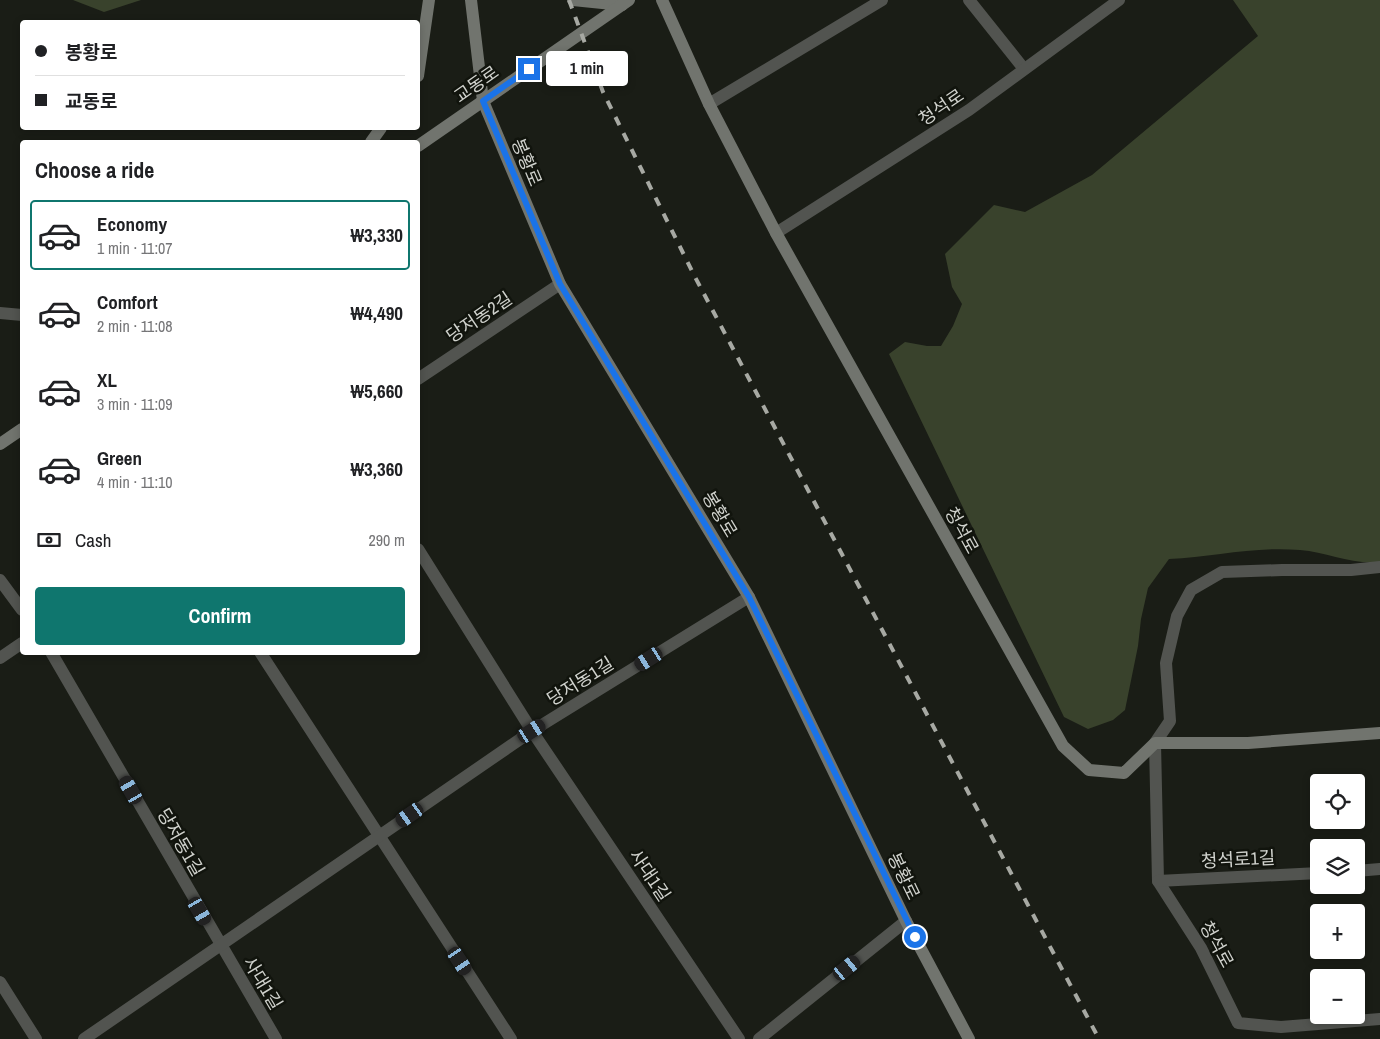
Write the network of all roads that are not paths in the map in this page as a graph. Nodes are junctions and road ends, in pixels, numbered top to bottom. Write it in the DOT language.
graph roads {
  1 [pos="429,0"];
  2 [pos="471,0"];
  3 [pos="573,0"];
  4 [pos="662,0"];
  5 [pos="882,0"];
  6 [pos="969,0"];
  7 [pos="1119,0"];
  8 [pos="625,2"];
  9 [pos="420,62"];
  10 [pos="1024,69"];
  11 [pos="483,101"];
  12 [pos="709,104"];
  13 [pos="420,145"];
  14 [pos="776,233"];
  15 [pos="560,284"];
  16 [pos="0,313"];
  17 [pos="20,315"];
  18 [pos="420,378"];
  19 [pos="20,430"];
  20 [pos="0,444"];
  21 [pos="420,553"];
  22 [pos="1380,567"];
  23 [pos="0,580"];
  24 [pos="749,597"];
  25 [pos="20,607"];
  26 [pos="20,644"];
  27 [pos="53,655"];
  28 [pos="262,655"];
  29 [pos="0,658"];
  30 [pos="532,731"];
  31 [pos="1380,733"];
  32 [pos="1155,743"];
  33 [pos="380,836"];
  34 [pos="1380,869"];
  35 [pos="1365,870"];
  36 [pos="1310,873"];
  37 [pos="1158,881"];
  38 [pos="906,921"];
  39 [pos="220,945"];
  40 [pos="0,982"];
  41 [pos="1380,1019"];
  42 [pos="36,1039"];
  43 [pos="84,1039"];
  44 [pos="276,1039"];
  45 [pos="511,1039"];
  46 [pos="739,1039"];
  47 [pos="758,1039"];
  48 [pos="969,1039"];
  1 -- 9 [label="street"];
  2 -- 11 [label="street, 봉황로"];
  3 -- 8 [label="street"];
  4 -- 12 [label="street, 청석로"];
  5 -- 12 [label="street"];
  6 -- 10 [label="street"];
  7 -- 10 [label="street, 청석로"];
  8 -- 11 [label="street, 교동로"];
  10 -- 14 [label="street, 청석로"];
  11 -- 13 [label="street, 교동로"];
  11 -- 15 [label="street, 봉황로"];
  12 -- 14 [label="street, 청석로"];
  14 -- 32 [label="street, 청석로"];
  15 -- 18 [label="street, 당저동2길"];
  15 -- 24 [label="street, 봉황로"];
  16 -- 17 [label="street"];
  19 -- 20 [label="street"];
  21 -- 30 [label="street"];
  22 -- 32 [label="street, 청석로"];
  23 -- 25 [label="street"];
  24 -- 30 [label="street, 당저동1길"];
  24 -- 38 [label="street, 봉황로"];
  26 -- 29 [label="street"];
  27 -- 39 [label="street, 당저동1길"];
  28 -- 33 [label="street"];
  30 -- 33 [label="street, 당저동1길"];
  30 -- 46 [label="street, 사대1길"];
  31 -- 32 [label="street"];
  32 -- 37 [label="street"];
  33 -- 39 [label="street, 당저동1길"];
  33 -- 45 [label="street"];
  34 -- 35 [label="street"];
  36 -- 37 [label="street, 청석로1길"];
  37 -- 41 [label="street, 청석로"];
  38 -- 47 [label="street"];
  38 -- 48 [label="street, 봉황로"];
  39 -- 43 [label="street, 당저동1길"];
  39 -- 44 [label="street, 사대1길"];
  40 -- 42 [label="street"];
}
